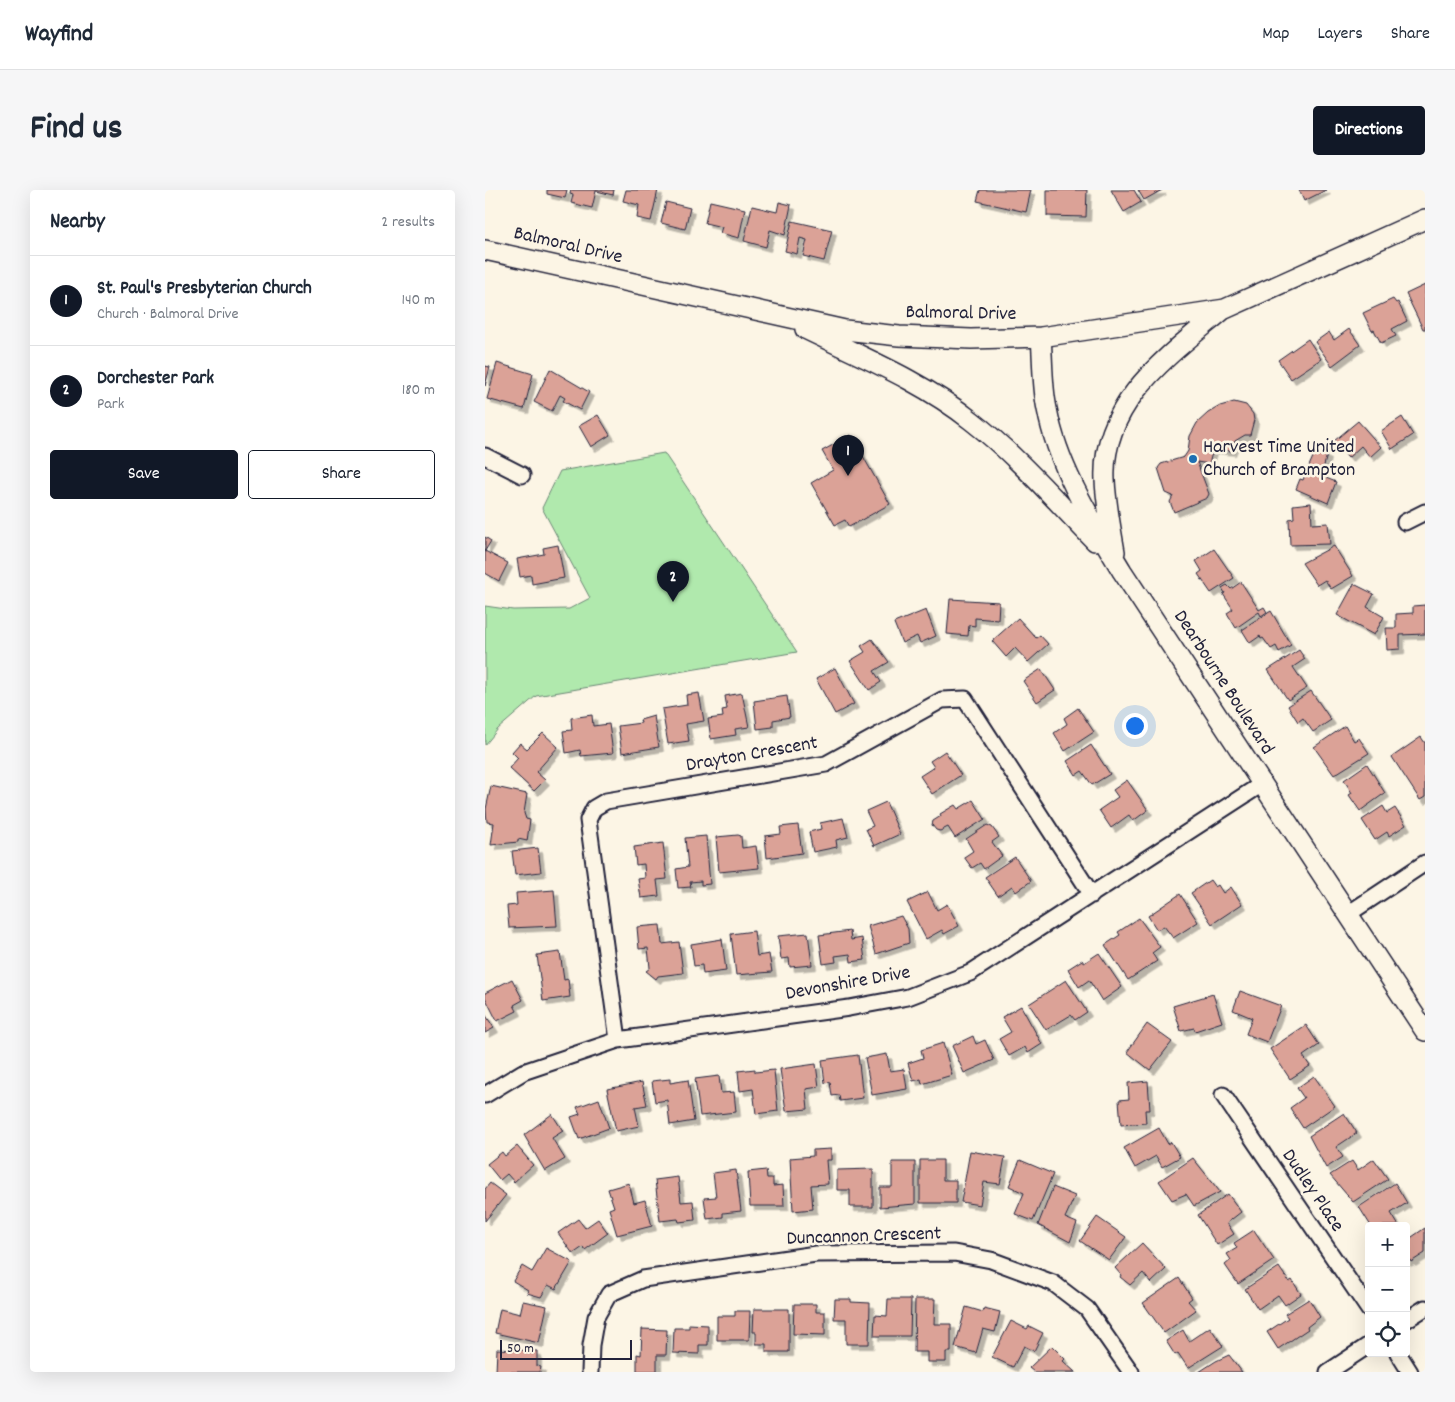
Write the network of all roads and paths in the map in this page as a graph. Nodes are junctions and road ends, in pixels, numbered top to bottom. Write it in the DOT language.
graph roads {
  1 [pos="1425,219"];
  2 [pos="485,250"];
  3 [pos="1225,309"];
  4 [pos="781,318"];
  5 [pos="1041,337"];
  6 [pos="485,456"];
  7 [pos="522,475"];
  8 [pos="1425,512"];
  9 [pos="1405,522"];
  10 [pos="1117,563"];
  11 [pos="1262,784"];
  12 [pos="1425,863"];
  13 [pos="1092,895"];
  14 [pos="1348,914"];
  15 [pos="1425,1030"];
  16 [pos="619,1040"];
  17 [pos="485,1095"];
  18 [pos="1223,1096"];
  19 [pos="1365,1304"];
  20 [pos="1425,1308"];
  21 [pos="1410,1317"];
  22 [pos="1365,1348"];
  23 [pos="1401,1357"];
  24 [pos="590,1372"];
  25 [pos="1131,1372"];
  26 [pos="1328,1372"];
  27 [pos="1410,1372"];
  1 -- 3 [label="street, Balmoral Drive"];
  2 -- 4 [label="street, Balmoral Drive"];
  3 -- 5 [label="street, Balmoral Drive"];
  3 -- 10 [label="street"];
  4 -- 5 [label="street, Balmoral Drive"];
  4 -- 10 [label="street"];
  5 -- 10 [label="street, Dearbourne Boulevard"];
  6 -- 7 [label="street"];
  8 -- 9 [label="street"];
  10 -- 11 [label="street, Dearbourne Boulevard"];
  11 -- 13 [label="street, Devonshire Drive"];
  11 -- 14 [label="street, Dearbourne Boulevard"];
  12 -- 14 [label="street"];
  13 -- 16 [label="street, Devonshire Drive"];
  13 -- 16 [label="street, Drayton Crescent"];
  14 -- 15 [label="street, Dearbourne Boulevard"];
  16 -- 17 [label="street, Devonshire Drive"];
  18 -- 19 [label="street, Dudley Place"];
  20 -- 21 [label="street"];
  22 -- 26 [label="street"];
  23 -- 27 [label="street"];
  24 -- 25 [label="street, Duncannon Crescent"];
}
